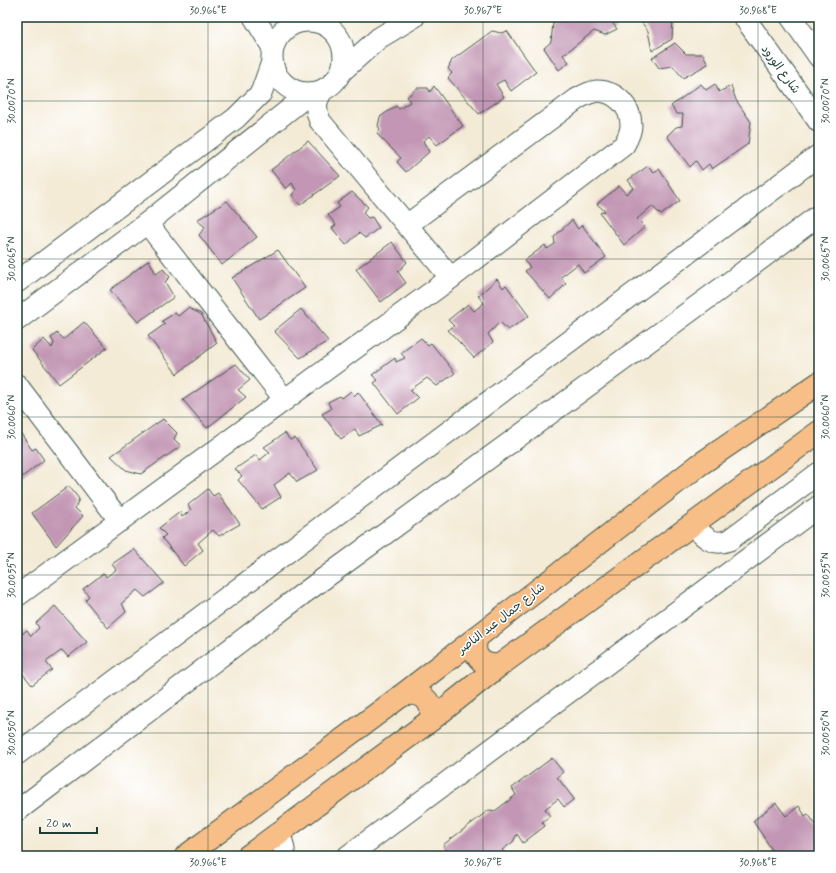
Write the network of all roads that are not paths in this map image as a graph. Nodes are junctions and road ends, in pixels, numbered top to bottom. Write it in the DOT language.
graph roads {
  1 [pos="254,17"];
  2 [pos="414,17"];
  3 [pos="744,17"];
  4 [pos="791,17"];
  5 [pos="303,19"];
  6 [pos="272,55"];
  7 [pos="819,57"];
  8 [pos="342,71"];
  9 [pos="317,91"];
  10 [pos="819,122"];
  11 [pos="819,156"];
  12 [pos="819,215"];
  13 [pos="146,223"];
  14 [pos="407,225"];
  15 [pos="451,278"];
  16 [pos="17,282"];
  17 [pos="17,320"];
  18 [pos="819,383"];
  19 [pos="17,385"];
  20 [pos="286,400"];
  21 [pos="819,432"];
  22 [pos="819,473"];
  23 [pos="819,506"];
  24 [pos="120,521"];
  25 [pos="692,526"];
  26 [pos="17,596"];
  27 [pos="477,637"];
  28 [pos="500,665"];
  29 [pos="401,696"];
  30 [pos="431,720"];
  31 [pos="17,754"];
  32 [pos="17,811"];
  33 [pos="278,833"];
  34 [pos="186,856"];
  35 [pos="248,856"];
  36 [pos="284,856"];
  37 [pos="348,856"];
  1 -- 6 [label="street"];
  2 -- 8 [label="street"];
  3 -- 10 [label="street, شارع الورود"];
  4 -- 7 [label="street"];
  5 -- 6 [label="street"];
  5 -- 8 [label="street"];
  6 -- 9 [label="street"];
  6 -- 16 [label="street"];
  8 -- 9 [label="street"];
  9 -- 13 [label="street"];
  9 -- 14 [label="street"];
  11 -- 31 [label="street"];
  12 -- 32 [label="street"];
  13 -- 17 [label="street"];
  13 -- 20 [label="street"];
  14 -- 15 [label="street"];
  14 -- 15 [label="street"];
  15 -- 20 [label="street"];
  18 -- 27 [label="main road, شارع جمال عبد الناصر"];
  19 -- 24 [label="street"];
  20 -- 24 [label="street"];
  21 -- 25 [label="main road"];
  22 -- 25 [label="street"];
  23 -- 37 [label="street"];
  24 -- 26 [label="street"];
  25 -- 28 [label="main road"];
  27 -- 28 [label="main road"];
  27 -- 29 [label="main road, شارع جمال عبد الناصر"];
  28 -- 30 [label="main road"];
  29 -- 30 [label="main road"];
  29 -- 34 [label="main road, شارع جمال عبد الناصر"];
  30 -- 33 [label="main road"];
  33 -- 35 [label="main road"];
  33 -- 36 [label="street"];
}
